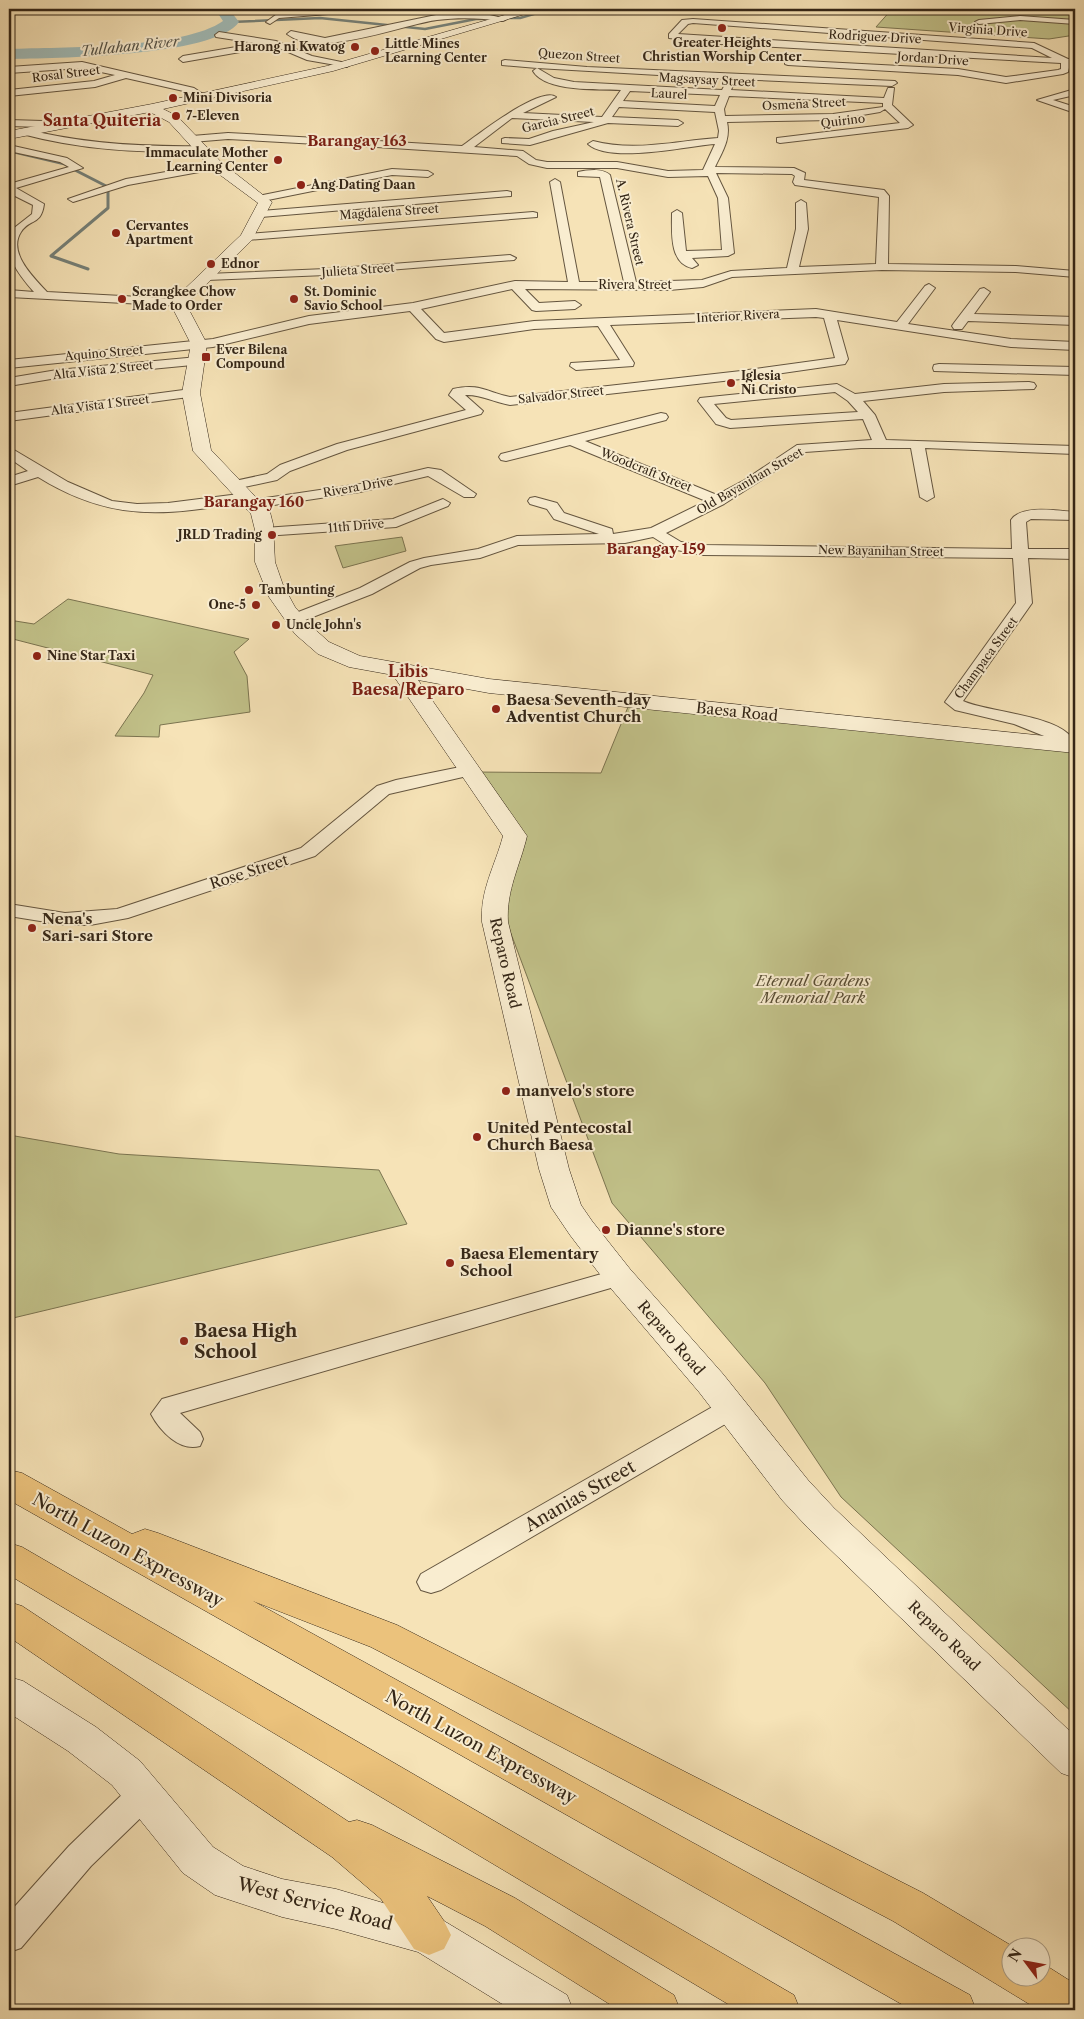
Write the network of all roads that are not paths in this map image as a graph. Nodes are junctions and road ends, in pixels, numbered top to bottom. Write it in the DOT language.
graph roads {
  1 [pos="537,9"];
  2 [pos="325,12"];
  3 [pos="502,19"];
  4 [pos="270,22"];
  5 [pos="979,22"];
  6 [pos="1075,23"];
  7 [pos="355,27"];
  8 [pos="1049,27"];
  9 [pos="370,32"];
  10 [pos="291,34"];
  11 [pos="219,35"];
  12 [pos="672,37"];
  13 [pos="276,44"];
  14 [pos="183,59"];
  15 [pos="1071,61"];
  16 [pos="788,62"];
  17 [pos="505,63"];
  18 [pos="347,64"];
  19 [pos="542,66"];
  20 [pos="898,69"];
  21 [pos="9,70"];
  22 [pos="126,75"];
  23 [pos="732,76"];
  24 [pos="892,83"];
  25 [pos="627,89"];
  26 [pos="1075,92"];
  27 [pos="9,93"];
  28 [pos="724,94"];
  29 [pos="201,96"];
  30 [pos="551,98"];
  31 [pos="617,104"];
  32 [pos="888,104"];
  33 [pos="1075,105"];
  34 [pos="1059,106"];
  35 [pos="152,108"];
  36 [pos="719,109"];
  37 [pos="1075,110"];
  38 [pos="510,115"];
  39 [pos="722,120"];
  40 [pos="604,121"];
  41 [pos="9,123"];
  42 [pos="678,123"];
  43 [pos="58,126"];
  44 [pos="25,132"];
  45 [pos="9,135"];
  46 [pos="192,139"];
  47 [pos="479,139"];
  48 [pos="780,140"];
  49 [pos="722,141"];
  50 [pos="335,142"];
  51 [pos="361,143"];
  52 [pos="593,144"];
  53 [pos="9,148"];
  54 [pos="202,149"];
  55 [pos="465,149"];
  56 [pos="217,166"];
  57 [pos="710,171"];
  58 [pos="428,174"];
  59 [pos="564,174"];
  60 [pos="107,178"];
  61 [pos="126,182"];
  62 [pos="555,182"];
  63 [pos="9,188"];
  64 [pos="507,194"];
  65 [pos="263,198"];
  66 [pos="73,200"];
  67 [pos="801,203"];
  68 [pos="677,213"];
  69 [pos="261,214"];
  70 [pos="533,215"];
  71 [pos="9,221"];
  72 [pos="27,223"];
  73 [pos="12,234"];
  74 [pos="247,237"];
  75 [pos="682,255"];
  76 [pos="510,258"];
  77 [pos="1075,262"];
  78 [pos="882,267"];
  79 [pos="958,267"];
  80 [pos="792,271"];
  81 [pos="1075,274"];
  82 [pos="207,277"];
  83 [pos="708,282"];
  84 [pos="515,285"];
  85 [pos="574,285"];
  86 [pos="1075,285"];
  87 [pos="631,286"];
  88 [pos="929,288"];
  89 [pos="984,292"];
  90 [pos="9,294"];
  91 [pos="43,295"];
  92 [pos="178,303"];
  93 [pos="575,305"];
  94 [pos="413,307"];
  95 [pos="829,314"];
  96 [pos="966,317"];
  97 [pos="1075,321"];
  98 [pos="602,322"];
  99 [pos="901,325"];
  100 [pos="958,335"];
  101 [pos="1075,346"];
  102 [pos="198,353"];
  103 [pos="9,364"];
  104 [pos="576,366"];
  105 [pos="939,368"];
  106 [pos="974,368"];
  107 [pos="1075,371"];
  108 [pos="9,382"];
  109 [pos="1030,386"];
  110 [pos="982,387"];
  111 [pos="191,393"];
  112 [pos="852,398"];
  113 [pos="868,415"];
  114 [pos="9,417"];
  115 [pos="661,417"];
  116 [pos="574,441"];
  117 [pos="881,444"];
  118 [pos="917,444"];
  119 [pos="1075,450"];
  120 [pos="9,451"];
  121 [pos="506,457"];
  122 [pos="455,468"];
  123 [pos="37,473"];
  124 [pos="434,473"];
  125 [pos="9,482"];
  126 [pos="469,494"];
  127 [pos="245,495"];
  128 [pos="927,497"];
  129 [pos="719,500"];
  130 [pos="535,501"];
  131 [pos="443,503"];
  132 [pos="1075,516"];
  133 [pos="264,532"];
  134 [pos="655,532"];
  135 [pos="622,538"];
  136 [pos="1020,553"];
  137 [pos="1075,554"];
  138 [pos="294,618"];
  139 [pos="400,670"];
  140 [pos="1069,746"];
  141 [pos="470,770"];
  142 [pos="9,910"];
  143 [pos="619,1277"];
  144 [pos="730,1410"];
  145 [pos="190,1439"];
  146 [pos="9,1483"];
  147 [pos="48,1506"];
  148 [pos="9,1557"];
  149 [pos="431,1582"];
  150 [pos="9,1617"];
  151 [pos="9,1693"];
  152 [pos="1075,1761"];
  153 [pos="145,1793"];
  154 [pos="272,1793"];
  155 [pos="430,1935"];
  156 [pos="9,1937"];
  157 [pos="1002,1964"];
  158 [pos="1039,1986"];
  159 [pos="1075,2008"];
  160 [pos="551,2010"];
  161 [pos="658,2010"];
  162 [pos="778,2010"];
  163 [pos="954,2010"];
  1 -- 3 [label="main road"];
  2 -- 4 [label="street"];
  3 -- 9 [label="street"];
  3 -- 18 [label="main road"];
  5 -- 6 [label="street"];
  6 -- 8 [label="street"];
  7 -- 9 [label="street"];
  9 -- 10 [label="street"];
  11 -- 13 [label="street"];
  12 -- 15 [label="street, Rodriguez Drive"];
  12 -- 15 [label="street, Virginia Drive"];
  13 -- 14 [label="street"];
  13 -- 18 [label="street"];
  15 -- 20 [label="street, Jordan Drive"];
  16 -- 20 [label="street, Jordan Drive"];
  17 -- 19 [label="street, Quezon Street"];
  18 -- 29 [label="main road"];
  19 -- 23 [label="street, Quezon Street"];
  19 -- 25 [label="street, Magsaysay Street"];
  20 -- 24 [label="street"];
  21 -- 22 [label="street"];
  22 -- 27 [label="street, Rosal Street"];
  22 -- 29 [label="street"];
  23 -- 24 [label="street, Quezon Street"];
  23 -- 28 [label="street"];
  24 -- 32 [label="street"];
  25 -- 28 [label="street, Magsaysay Street"];
  25 -- 31 [label="street, Garcia Street"];
  26 -- 34 [label="street"];
  28 -- 32 [label="street, Magsaysay Street"];
  28 -- 36 [label="street"];
  29 -- 35 [label="main road"];
  30 -- 38 [label="street"];
  31 -- 36 [label="street, Laurel"];
  31 -- 40 [label="street, Garcia Street"];
  32 -- 39 [label="street, Osmeña Street"];
  32 -- 48 [label="street, Quirino"];
  33 -- 34 [label="street"];
  34 -- 37 [label="street"];
  35 -- 43 [label="main road"];
  35 -- 46 [label="main road"];
  36 -- 39 [label="street"];
  38 -- 40 [label="street"];
  38 -- 47 [label="street"];
  39 -- 49 [label="street"];
  40 -- 42 [label="street"];
  40 -- 47 [label="street, Garcia Street"];
  41 -- 43 [label="street"];
  43 -- 44 [label="main road"];
  44 -- 45 [label="main road"];
  44 -- 54 [label="street"];
  46 -- 50 [label="street"];
  46 -- 54 [label="main road"];
  47 -- 55 [label="street"];
  49 -- 52 [label="street"];
  49 -- 57 [label="street"];
  51 -- 55 [label="street"];
  53 -- 63 [label="street"];
  54 -- 56 [label="main road"];
  55 -- 57 [label="street"];
  56 -- 61 [label="street"];
  56 -- 65 [label="main road"];
  57 -- 75 [label="street"];
  57 -- 78 [label="street"];
  58 -- 65 [label="street"];
  59 -- 87 [label="street, A. Rivera Street"];
  60 -- 61 [label="street"];
  61 -- 66 [label="street"];
  62 -- 85 [label="street"];
  63 -- 72 [label="street"];
  64 -- 69 [label="street"];
  65 -- 69 [label="main road"];
  67 -- 80 [label="street"];
  68 -- 75 [label="street"];
  69 -- 74 [label="main road"];
  70 -- 74 [label="street, Magdalena Street"];
  71 -- 72 [label="street"];
  72 -- 73 [label="street"];
  73 -- 91 [label="street"];
  74 -- 82 [label="main road"];
  75 -- 83 [label="street"];
  76 -- 82 [label="street, Julieta Street"];
  77 -- 79 [label="street"];
  78 -- 79 [label="street, Rivera Street"];
  78 -- 80 [label="street, Rivera Street"];
  79 -- 81 [label="street, Rivera Street"];
  79 -- 86 [label="street"];
  80 -- 83 [label="street, Rivera Street"];
  82 -- 92 [label="main road"];
  83 -- 87 [label="street, Rivera Street"];
  84 -- 85 [label="street, Rivera Street"];
  84 -- 93 [label="street"];
  84 -- 94 [label="street, Rivera Street"];
  85 -- 87 [label="street, Rivera Street"];
  88 -- 99 [label="street"];
  89 -- 96 [label="street"];
  90 -- 91 [label="street"];
  91 -- 92 [label="street"];
  92 -- 102 [label="main road"];
  94 -- 98 [label="street, Interior Rivera"];
  94 -- 102 [label="street, Rivera Street"];
  95 -- 98 [label="street, Interior Rivera"];
  95 -- 99 [label="street, Interior Rivera"];
  95 -- 127 [label="street, Salvador Street"];
  96 -- 97 [label="street"];
  96 -- 100 [label="street"];
  98 -- 104 [label="street"];
  99 -- 100 [label="street, Interior Rivera"];
  100 -- 101 [label="street, Interior Rivera"];
  100 -- 106 [label="street"];
  102 -- 103 [label="street, Aquino Street"];
  102 -- 108 [label="street, Alta Vista 2 Street"];
  102 -- 111 [label="main road"];
  105 -- 106 [label="street"];
  106 -- 107 [label="street"];
  106 -- 110 [label="street"];
  109 -- 110 [label="street"];
  110 -- 112 [label="street"];
  111 -- 114 [label="street, Alta Vista 1 Street"];
  111 -- 127 [label="main road"];
  112 -- 113 [label="street"];
  112 -- 113 [label="street"];
  113 -- 117 [label="street"];
  115 -- 116 [label="street"];
  116 -- 121 [label="street"];
  116 -- 129 [label="street, Woodcraft Street"];
  117 -- 118 [label="street, Old Bayanihan Street"];
  117 -- 129 [label="street, Old Bayanihan Street"];
  118 -- 119 [label="street, Old Bayanihan Street"];
  118 -- 128 [label="street"];
  120 -- 123 [label="street"];
  122 -- 124 [label="street, Rivera Drive"];
  123 -- 125 [label="street"];
  123 -- 127 [label="street"];
  124 -- 126 [label="street"];
  124 -- 127 [label="street, Rivera Drive"];
  127 -- 133 [label="main road"];
  129 -- 134 [label="street, Old Bayanihan Street"];
  130 -- 135 [label="street"];
  131 -- 133 [label="street, 11th Drive"];
  132 -- 136 [label="street"];
  133 -- 138 [label="main road"];
  134 -- 135 [label="street, Old Bayanihan Street"];
  134 -- 136 [label="street, New Bayanihan Street"];
  135 -- 138 [label="street, Old Bayanihan Street"];
  136 -- 137 [label="street, New Bayanihan Street"];
  136 -- 140 [label="street, Champaca Street"];
  138 -- 139 [label="main road"];
  139 -- 140 [label="main road, Baesa Road"];
  139 -- 141 [label="main road, Reparo Road"];
  141 -- 142 [label="street, Rose Street"];
  141 -- 143 [label="main road, Reparo Road"];
  143 -- 144 [label="main road, Reparo Road"];
  143 -- 145 [label="street"];
  144 -- 149 [label="street, Ananias Street"];
  144 -- 152 [label="main road, Reparo Road"];
  146 -- 147 [label="highway, North Luzon Expressway"];
  147 -- 157 [label="highway"];
  147 -- 163 [label="highway, North Luzon Expressway"];
  148 -- 162 [label="highway"];
  150 -- 154 [label="highway"];
  151 -- 153 [label="main road, West Service Road"];
  153 -- 155 [label="main road, West Service Road"];
  153 -- 156 [label="street"];
  154 -- 155 [label="highway"];
  154 -- 161 [label="highway"];
  155 -- 160 [label="main road, West Service Road"];
  158 -- 159 [label="highway"];
}
